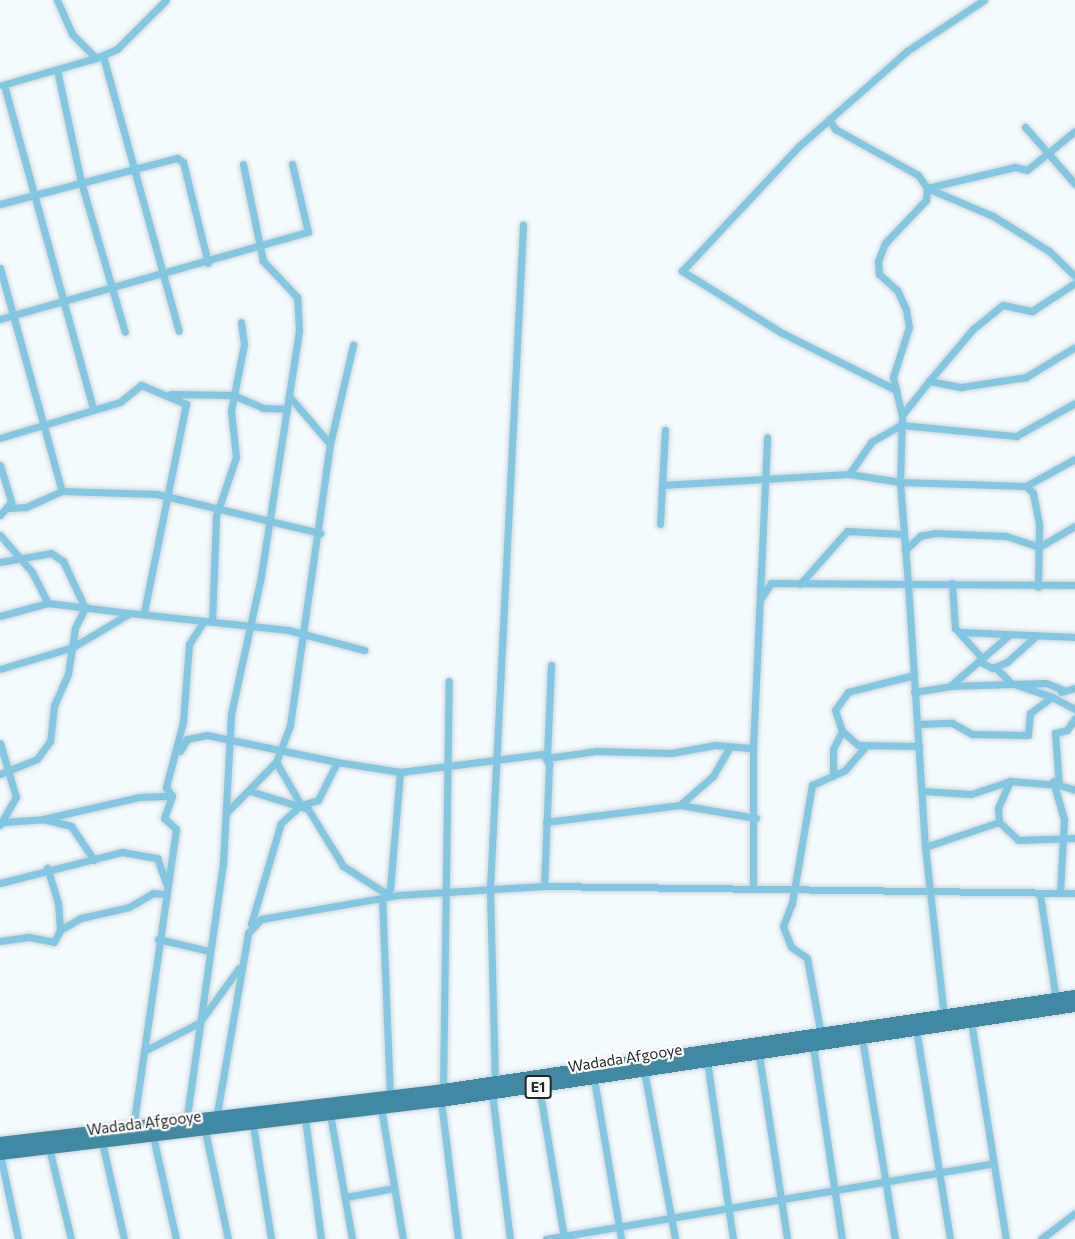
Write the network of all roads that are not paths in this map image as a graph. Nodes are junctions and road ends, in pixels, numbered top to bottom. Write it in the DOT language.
graph roads {
  1 [pos="57,0"];
  2 [pos="166,0"];
  3 [pos="984,0"];
  4 [pos="99,57"];
  5 [pos="57,70"];
  6 [pos="2,85"];
  7 [pos="829,119"];
  8 [pos="1025,127"];
  9 [pos="1075,132"];
  10 [pos="1049,152"];
  11 [pos="243,164"];
  12 [pos="292,164"];
  13 [pos="133,166"];
  14 [pos="81,182"];
  15 [pos="1075,184"];
  16 [pos="927,188"];
  17 [pos="33,196"];
  18 [pos="0,204"];
  19 [pos="522,225"];
  20 [pos="263,245"];
  21 [pos="208,263"];
  22 [pos="0,268"];
  23 [pos="162,275"];
  24 [pos="1075,276"];
  25 [pos="1075,283"];
  26 [pos="110,289"];
  27 [pos="63,303"];
  28 [pos="12,315"];
  29 [pos="0,319"];
  30 [pos="241,322"];
  31 [pos="179,331"];
  32 [pos="126,332"];
  33 [pos="353,345"];
  34 [pos="1075,347"];
  35 [pos="929,381"];
  36 [pos="896,390"];
  37 [pos="171,394"];
  38 [pos="233,395"];
  39 [pos="289,396"];
  40 [pos="1075,403"];
  41 [pos="93,408"];
  42 [pos="287,409"];
  43 [pos="902,415"];
  44 [pos="901,425"];
  45 [pos="42,427"];
  46 [pos="664,430"];
  47 [pos="767,437"];
  48 [pos="0,438"];
  49 [pos="330,444"];
  50 [pos="1075,459"];
  51 [pos="0,465"];
  52 [pos="849,474"];
  53 [pos="765,479"];
  54 [pos="900,482"];
  55 [pos="662,485"];
  56 [pos="1026,486"];
  57 [pos="62,491"];
  58 [pos="167,495"];
  59 [pos="8,508"];
  60 [pos="218,509"];
  61 [pos="0,516"];
  62 [pos="270,523"];
  63 [pos="660,524"];
  64 [pos="1075,526"];
  65 [pos="320,533"];
  66 [pos="904,534"];
  67 [pos="0,535"];
  68 [pos="1039,547"];
  69 [pos="905,550"];
  70 [pos="17,556"];
  71 [pos="0,562"];
  72 [pos="952,583"];
  73 [pos="800,584"];
  74 [pos="908,584"];
  75 [pos="1075,585"];
  76 [pos="1038,587"];
  77 [pos="761,598"];
  78 [pos="48,603"];
  79 [pos="85,608"];
  80 [pos="144,612"];
  81 [pos="130,613"];
  82 [pos="0,616"];
  83 [pos="208,622"];
  84 [pos="249,628"];
  85 [pos="960,632"];
  86 [pos="305,634"];
  87 [pos="1009,635"];
  88 [pos="1035,637"];
  89 [pos="1075,637"];
  90 [pos="73,647"];
  91 [pos="364,650"];
  92 [pos="980,660"];
  93 [pos="551,665"];
  94 [pos="995,667"];
  95 [pos="0,669"];
  96 [pos="914,675"];
  97 [pos="449,681"];
  98 [pos="1011,683"];
  99 [pos="950,686"];
  100 [pos="1075,688"];
  101 [pos="914,692"];
  102 [pos="1058,695"];
  103 [pos="1075,709"];
  104 [pos="1075,718"];
  105 [pos="918,724"];
  106 [pos="842,731"];
  107 [pos="230,742"];
  108 [pos="0,743"];
  109 [pos="730,746"];
  110 [pos="865,747"];
  111 [pos="919,747"];
  112 [pos="753,748"];
  113 [pos="279,753"];
  114 [pos="177,756"];
  115 [pos="498,758"];
  116 [pos="547,758"];
  117 [pos="276,762"];
  118 [pos="337,762"];
  119 [pos="446,763"];
  120 [pos="10,772"];
  121 [pos="399,772"];
  122 [pos="833,773"];
  123 [pos="0,774"];
  124 [pos="1010,781"];
  125 [pos="1056,783"];
  126 [pos="922,790"];
  127 [pos="1075,790"];
  128 [pos="250,791"];
  129 [pos="172,796"];
  130 [pos="301,805"];
  131 [pos="680,805"];
  132 [pos="227,812"];
  133 [pos="756,818"];
  134 [pos="43,819"];
  135 [pos="546,822"];
  136 [pos="999,822"];
  137 [pos="2,824"];
  138 [pos="1063,837"];
  139 [pos="1075,838"];
  140 [pos="925,847"];
  141 [pos="94,860"];
  142 [pos="47,868"];
  143 [pos="0,883"];
  144 [pos="167,885"];
  145 [pos="753,885"];
  146 [pos="794,885"];
  147 [pos="544,886"];
  148 [pos="490,888"];
  149 [pos="929,892"];
  150 [pos="1060,893"];
  151 [pos="1075,893"];
  152 [pos="165,894"];
  153 [pos="1040,895"];
  154 [pos="385,896"];
  155 [pos="448,896"];
  156 [pos="250,927"];
  157 [pos="60,930"];
  158 [pos="159,939"];
  159 [pos="0,941"];
  160 [pos="209,951"];
  161 [pos="240,966"];
  162 [pos="1075,996"];
  163 [pos="1056,999"];
  164 [pos="1075,1006"];
  165 [pos="944,1016"];
  166 [pos="971,1021"];
  167 [pos="199,1023"];
  168 [pos="916,1029"];
  169 [pos="821,1035"];
  170 [pos="862,1038"];
  171 [pos="813,1046"];
  172 [pos="146,1050"];
  173 [pos="759,1054"];
  174 [pos="707,1061"];
  175 [pos="644,1071"];
  176 [pos="594,1079"];
  177 [pos="539,1087"];
  178 [pos="494,1088"];
  179 [pos="442,1095"];
  180 [pos="390,1096"];
  181 [pos="381,1108"];
  182 [pos="330,1114"];
  183 [pos="305,1118"];
  184 [pos="216,1120"];
  185 [pos="186,1123"];
  186 [pos="253,1125"];
  187 [pos="133,1128"];
  188 [pos="205,1131"];
  189 [pos="153,1136"];
  190 [pos="102,1142"];
  191 [pos="0,1143"];
  192 [pos="49,1148"];
  193 [pos="0,1154"];
  194 [pos="990,1164"];
  195 [pos="938,1173"];
  196 [pos="885,1182"];
  197 [pos="394,1188"];
  198 [pos="835,1191"];
  199 [pos="346,1197"];
  200 [pos="780,1198"];
  201 [pos="727,1206"];
  202 [pos="1075,1213"];
  203 [pos="671,1216"];
  204 [pos="619,1225"];
  205 [pos="564,1237"];
  206 [pos="18,1239"];
  207 [pos="71,1239"];
  208 [pos="124,1239"];
  209 [pos="176,1239"];
  210 [pos="228,1239"];
  211 [pos="271,1239"];
  212 [pos="321,1239"];
  213 [pos="352,1239"];
  214 [pos="403,1239"];
  215 [pos="458,1239"];
  216 [pos="510,1239"];
  217 [pos="546,1239"];
  218 [pos="621,1239"];
  219 [pos="675,1239"];
  220 [pos="733,1239"];
  221 [pos="787,1239"];
  222 [pos="842,1239"];
  223 [pos="895,1239"];
  224 [pos="950,1239"];
  225 [pos="1006,1239"];
  226 [pos="1041,1239"];
  1 -- 4 [label="street"];
  2 -- 4 [label="street"];
  3 -- 7 [label="street"];
  4 -- 5 [label="street"];
  4 -- 13 [label="street"];
  5 -- 6 [label="street"];
  5 -- 14 [label="street"];
  6 -- 17 [label="street"];
  7 -- 16 [label="street"];
  7 -- 36 [label="street"];
  8 -- 10 [label="street"];
  9 -- 10 [label="street"];
  10 -- 15 [label="street"];
  10 -- 16 [label="street"];
  11 -- 20 [label="street"];
  12 -- 20 [label="street"];
  13 -- 14 [label="street"];
  13 -- 21 [label="street"];
  13 -- 23 [label="street"];
  14 -- 17 [label="street"];
  14 -- 26 [label="street"];
  16 -- 24 [label="street"];
  16 -- 36 [label="street"];
  17 -- 18 [label="street"];
  17 -- 27 [label="street"];
  19 -- 115 [label="street"];
  20 -- 21 [label="street"];
  20 -- 39 [label="street"];
  21 -- 23 [label="street"];
  22 -- 28 [label="street"];
  23 -- 26 [label="street"];
  23 -- 31 [label="street"];
  25 -- 35 [label="street"];
  26 -- 27 [label="street"];
  26 -- 32 [label="street"];
  27 -- 28 [label="street"];
  27 -- 41 [label="street"];
  28 -- 29 [label="street"];
  28 -- 45 [label="street"];
  30 -- 38 [label="street"];
  33 -- 49 [label="street"];
  34 -- 35 [label="street"];
  35 -- 43 [label="street"];
  36 -- 43 [label="street"];
  37 -- 38 [label="street"];
  37 -- 41 [label="street"];
  37 -- 58 [label="street"];
  38 -- 42 [label="street"];
  38 -- 60 [label="street"];
  39 -- 42 [label="street"];
  39 -- 49 [label="street"];
  40 -- 44 [label="street"];
  41 -- 45 [label="street"];
  42 -- 62 [label="street"];
  43 -- 44 [label="street"];
  44 -- 52 [label="street"];
  44 -- 54 [label="street"];
  45 -- 48 [label="street"];
  45 -- 57 [label="street"];
  46 -- 55 [label="street"];
  47 -- 53 [label="street"];
  49 -- 65 [label="street"];
  50 -- 56 [label="street"];
  51 -- 59 [label="street"];
  52 -- 53 [label="street"];
  52 -- 54 [label="street"];
  53 -- 55 [label="street"];
  53 -- 77 [label="street"];
  54 -- 56 [label="street"];
  54 -- 66 [label="street"];
  55 -- 63 [label="street"];
  56 -- 68 [label="street"];
  57 -- 58 [label="street"];
  57 -- 59 [label="street"];
  58 -- 60 [label="street"];
  58 -- 80 [label="street"];
  59 -- 61 [label="street"];
  60 -- 62 [label="street"];
  60 -- 83 [label="street"];
  62 -- 65 [label="street"];
  62 -- 84 [label="street"];
  64 -- 68 [label="street"];
  65 -- 86 [label="street"];
  66 -- 69 [label="street"];
  66 -- 73 [label="street"];
  67 -- 70 [label="street"];
  68 -- 69 [label="street"];
  68 -- 76 [label="street"];
  69 -- 74 [label="street"];
  70 -- 71 [label="street"];
  70 -- 78 [label="street"];
  70 -- 79 [label="street"];
  72 -- 74 [label="street"];
  72 -- 76 [label="street"];
  72 -- 85 [label="street"];
  73 -- 74 [label="street"];
  73 -- 77 [label="street"];
  74 -- 96 [label="street"];
  75 -- 76 [label="street"];
  77 -- 112 [label="street"];
  78 -- 79 [label="street"];
  78 -- 82 [label="street"];
  79 -- 81 [label="street"];
  79 -- 90 [label="street"];
  80 -- 81 [label="street"];
  80 -- 83 [label="street"];
  81 -- 90 [label="street"];
  83 -- 84 [label="street"];
  83 -- 114 [label="street"];
  84 -- 86 [label="street"];
  84 -- 107 [label="street"];
  85 -- 87 [label="street"];
  85 -- 92 [label="street"];
  86 -- 91 [label="street"];
  86 -- 113 [label="street"];
  87 -- 88 [label="street"];
  87 -- 92 [label="street"];
  88 -- 89 [label="street"];
  88 -- 94 [label="street"];
  90 -- 95 [label="street"];
  90 -- 120 [label="street"];
  92 -- 94 [label="street"];
  92 -- 99 [label="street"];
  93 -- 116 [label="street"];
  94 -- 98 [label="street"];
  96 -- 101 [label="street"];
  96 -- 106 [label="street"];
  97 -- 119 [label="street"];
  98 -- 99 [label="street"];
  98 -- 102 [label="street"];
  98 -- 102 [label="street"];
  99 -- 101 [label="street"];
  100 -- 102 [label="street"];
  101 -- 105 [label="street"];
  102 -- 103 [label="street"];
  102 -- 105 [label="street"];
  104 -- 125 [label="street"];
  105 -- 111 [label="street"];
  106 -- 110 [label="street"];
  106 -- 122 [label="street"];
  107 -- 113 [label="street"];
  107 -- 114 [label="street"];
  107 -- 132 [label="street"];
  108 -- 120 [label="street"];
  109 -- 112 [label="street"];
  109 -- 116 [label="street"];
  109 -- 131 [label="street"];
  110 -- 111 [label="street"];
  110 -- 122 [label="street"];
  111 -- 126 [label="street"];
  112 -- 133 [label="street"];
  113 -- 117 [label="street"];
  113 -- 118 [label="street"];
  114 -- 129 [label="street"];
  115 -- 116 [label="street"];
  115 -- 119 [label="street"];
  115 -- 148 [label="street"];
  116 -- 135 [label="street"];
  117 -- 128 [label="street"];
  117 -- 130 [label="street"];
  118 -- 121 [label="street"];
  118 -- 130 [label="street"];
  119 -- 121 [label="street"];
  119 -- 155 [label="street"];
  120 -- 123 [label="street"];
  120 -- 137 [label="street"];
  121 -- 154 [label="street"];
  122 -- 146 [label="street"];
  124 -- 125 [label="street"];
  124 -- 126 [label="street"];
  124 -- 136 [label="street"];
  125 -- 127 [label="street"];
  125 -- 138 [label="street"];
  126 -- 140 [label="street"];
  128 -- 130 [label="street"];
  128 -- 132 [label="street"];
  129 -- 134 [label="street"];
  129 -- 144 [label="street"];
  130 -- 154 [label="street"];
  130 -- 156 [label="street"];
  131 -- 133 [label="street"];
  131 -- 135 [label="street"];
  132 -- 160 [label="street"];
  133 -- 145 [label="street"];
  134 -- 137 [label="street"];
  134 -- 141 [label="street"];
  135 -- 147 [label="street"];
  136 -- 138 [label="street"];
  136 -- 140 [label="street"];
  138 -- 139 [label="street"];
  138 -- 150 [label="street"];
  140 -- 149 [label="street"];
  141 -- 142 [label="street"];
  141 -- 144 [label="street"];
  142 -- 143 [label="street"];
  142 -- 157 [label="street"];
  144 -- 152 [label="street"];
  145 -- 146 [label="street"];
  145 -- 147 [label="street"];
  146 -- 149 [label="street"];
  146 -- 169 [label="street"];
  147 -- 148 [label="street"];
  148 -- 155 [label="street"];
  148 -- 178 [label="street"];
  149 -- 153 [label="street"];
  149 -- 165 [label="street"];
  150 -- 151 [label="street"];
  150 -- 153 [label="street"];
  152 -- 157 [label="street"];
  152 -- 158 [label="street"];
  153 -- 163 [label="street"];
  154 -- 155 [label="street"];
  154 -- 156 [label="street"];
  154 -- 180 [label="street"];
  155 -- 179 [label="street"];
  156 -- 161 [label="street"];
  157 -- 159 [label="street"];
  158 -- 160 [label="street"];
  158 -- 172 [label="street"];
  160 -- 167 [label="street"];
  161 -- 167 [label="street"];
  161 -- 184 [label="street"];
  162 -- 163 [label="highway, Wadada Afgooye / E1"];
  163 -- 165 [label="highway, Wadada Afgooye / E1"];
  164 -- 166 [label="highway, Wadada Afgooye / E1"];
  165 -- 169 [label="highway, Wadada Afgooye / E1"];
  166 -- 168 [label="highway, Wadada Afgooye / E1"];
  166 -- 194 [label="street"];
  167 -- 172 [label="street"];
  167 -- 185 [label="street"];
  168 -- 170 [label="highway, Wadada Afgooye / E1"];
  168 -- 195 [label="street"];
  169 -- 178 [label="highway, Wadada Afgooye / E1"];
  170 -- 171 [label="highway, Wadada Afgooye / E1"];
  170 -- 196 [label="street"];
  171 -- 173 [label="highway, Wadada Afgooye / E1"];
  171 -- 198 [label="street"];
  172 -- 187 [label="street"];
  173 -- 174 [label="highway, Wadada Afgooye / E1"];
  173 -- 200 [label="street"];
  174 -- 175 [label="highway, Wadada Afgooye / E1"];
  174 -- 201 [label="street"];
  175 -- 176 [label="highway, Wadada Afgooye / E1"];
  175 -- 203 [label="street"];
  176 -- 177 [label="highway, Wadada Afgooye / E1"];
  176 -- 204 [label="street"];
  177 -- 178 [label="highway, Wadada Afgooye / E1"];
  177 -- 205 [label="street"];
  178 -- 179 [label="highway, Wadada Afgooye / E1"];
  178 -- 216 [label="street"];
  179 -- 180 [label="highway, Wadada Afgooye / E1"];
  179 -- 181 [label="highway, Wadada Afgooye / E1"];
  179 -- 215 [label="street"];
  180 -- 184 [label="highway, Wadada Afgooye / E1"];
  181 -- 182 [label="highway, Wadada Afgooye / E1"];
  181 -- 197 [label="street"];
  182 -- 183 [label="highway, Wadada Afgooye / E1"];
  182 -- 199 [label="street"];
  183 -- 186 [label="highway, Wadada Afgooye / E1"];
  183 -- 212 [label="street"];
  184 -- 185 [label="highway, Wadada Afgooye / E1"];
  185 -- 187 [label="highway, Wadada Afgooye / E1"];
  186 -- 188 [label="highway, Wadada Afgooye / E1"];
  186 -- 211 [label="street"];
  187 -- 191 [label="highway, Wadada Afgooye / E1"];
  188 -- 189 [label="highway, Wadada Afgooye / E1"];
  188 -- 210 [label="street"];
  189 -- 190 [label="highway, Wadada Afgooye / E1"];
  189 -- 209 [label="street"];
  190 -- 192 [label="highway, Wadada Afgooye / E1"];
  190 -- 208 [label="street"];
  192 -- 193 [label="highway, Wadada Afgooye / E1"];
  192 -- 207 [label="street"];
  193 -- 206 [label="street"];
  194 -- 195 [label="street"];
  194 -- 225 [label="street"];
  195 -- 196 [label="street"];
  195 -- 224 [label="street"];
  196 -- 198 [label="street"];
  196 -- 223 [label="street"];
  197 -- 199 [label="street"];
  197 -- 214 [label="street"];
  198 -- 200 [label="street"];
  198 -- 222 [label="street"];
  199 -- 213 [label="street"];
  200 -- 201 [label="street"];
  200 -- 221 [label="street"];
  201 -- 203 [label="street"];
  201 -- 220 [label="street"];
  202 -- 226 [label="street"];
  203 -- 204 [label="street"];
  203 -- 219 [label="street"];
  204 -- 205 [label="street"];
  204 -- 218 [label="street"];
  205 -- 217 [label="street"];
}
